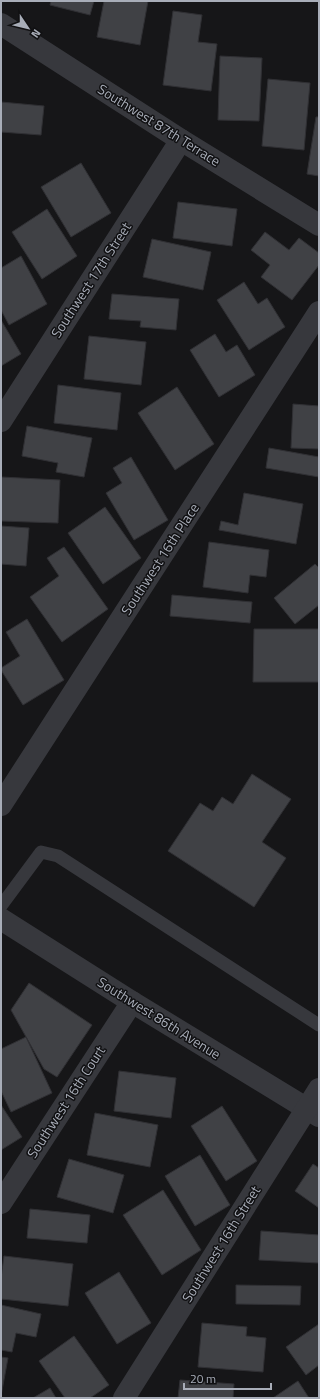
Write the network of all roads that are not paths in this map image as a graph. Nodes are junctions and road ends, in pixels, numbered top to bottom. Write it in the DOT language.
graph roads {
  1 [pos="3,29"];
  2 [pos="181,140"];
  3 [pos="319,225"];
  4 [pos="319,312"];
  5 [pos="1,421"];
  6 [pos="1,806"];
  7 [pos="1,906"];
  8 [pos="1,919"];
  9 [pos="132,1002"];
  10 [pos="319,1025"];
  11 [pos="319,1090"];
  12 [pos="313,1112"];
  13 [pos="1,1203"];
  14 [pos="124,1398"];
  1 -- 2 [label="street, Southwest 87th Terrace"];
  2 -- 3 [label="street, Southwest 87th Terrace"];
  2 -- 5 [label="street, Southwest 17th Street"];
  4 -- 6 [label="street, Southwest 16th Place"];
  7 -- 10 [label="lane"];
  8 -- 9 [label="street, Southwest 86th Avenue"];
  9 -- 12 [label="street, Southwest 86th Avenue"];
  9 -- 13 [label="street, Southwest 16th Court"];
  11 -- 12 [label="street, Southwest 16th Street"];
  12 -- 14 [label="street, Southwest 16th Street"];
}
